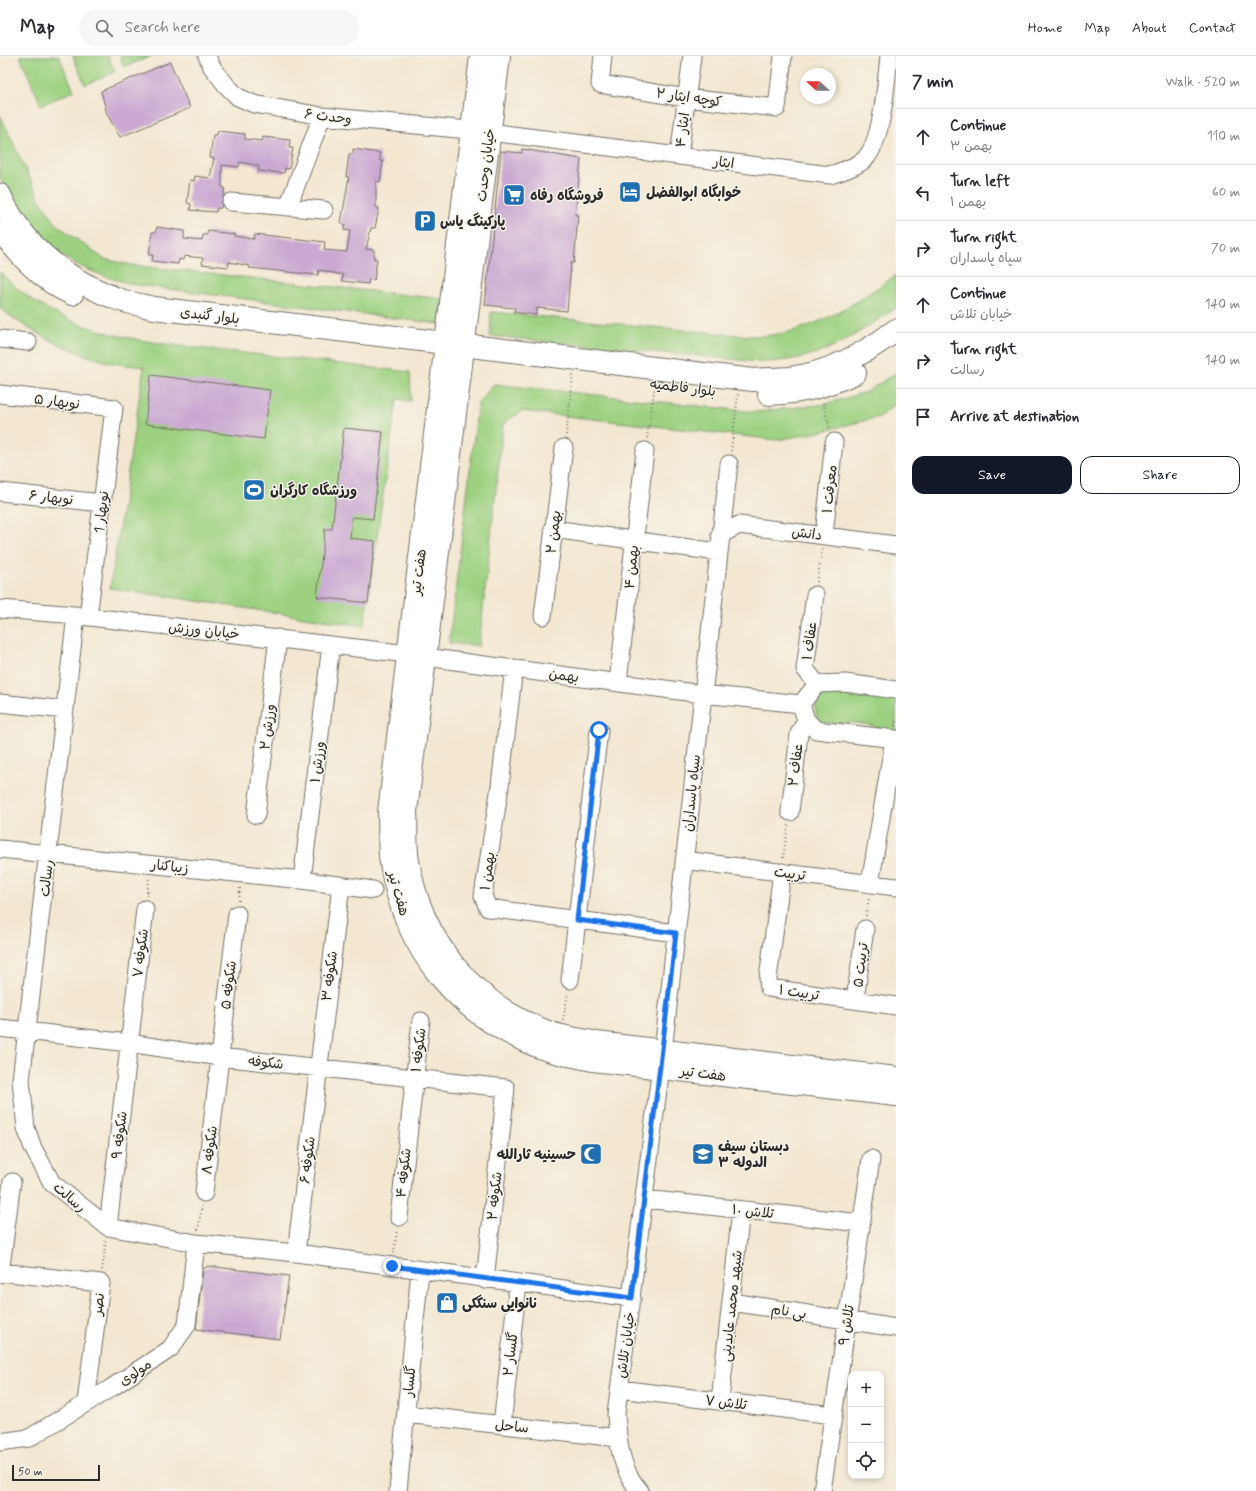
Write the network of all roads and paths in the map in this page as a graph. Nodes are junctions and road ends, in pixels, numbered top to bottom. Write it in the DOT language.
graph roads {
  1 [pos="207,56"];
  2 [pos="481,56"];
  3 [pos="499,56"];
  4 [pos="603,56"];
  5 [pos="692,56"];
  6 [pos="783,56"];
  7 [pos="889,56"];
  8 [pos="686,98"];
  9 [pos="322,116"];
  10 [pos="481,132"];
  11 [pos="679,156"];
  12 [pos="0,195"];
  13 [pos="231,202"];
  14 [pos="288,207"];
  15 [pos="324,210"];
  16 [pos="0,230"];
  17 [pos="896,330"];
  18 [pos="0,339"];
  19 [pos="28,342"];
  20 [pos="896,349"];
  21 [pos="454,352"];
  22 [pos="573,374"];
  23 [pos="655,384"];
  24 [pos="819,388"];
  25 [pos="738,393"];
  26 [pos="0,394"];
  27 [pos="114,408"];
  28 [pos="834,442"];
  29 [pos="564,448"];
  30 [pos="644,451"];
  31 [pos="729,464"];
  32 [pos="0,492"];
  33 [pos="102,502"];
  34 [pos="553,529"];
  35 [pos="824,536"];
  36 [pos="634,540"];
  37 [pos="719,544"];
  38 [pos="896,545"];
  39 [pos="816,595"];
  40 [pos="0,609"];
  41 [pos="82,616"];
  42 [pos="543,616"];
  43 [pos="278,638"];
  44 [pos="331,645"];
  45 [pos="417,655"];
  46 [pos="514,668"];
  47 [pos="618,682"];
  48 [pos="817,684"];
  49 [pos="896,690"];
  50 [pos="702,694"];
  51 [pos="0,703"];
  52 [pos="65,710"];
  53 [pos="803,712"];
  54 [pos="599,730"];
  55 [pos="895,739"];
  56 [pos="790,812"];
  57 [pos="256,815"];
  58 [pos="0,850"];
  59 [pos="48,854"];
  60 [pos="684,860"];
  61 [pos="151,864"];
  62 [pos="782,872"];
  63 [pos="242,875"];
  64 [pos="302,880"];
  65 [pos="870,884"];
  66 [pos="340,886"];
  67 [pos="896,887"];
  68 [pos="373,890"];
  69 [pos="145,909"];
  70 [pos="237,914"];
  71 [pos="577,920"];
  72 [pos="865,929"];
  73 [pos="676,933"];
  74 [pos="570,980"];
  75 [pos="855,1000"];
  76 [pos="896,1006"];
  77 [pos="421,1021"];
  78 [pos="0,1028"];
  79 [pos="27,1032"];
  80 [pos="561,1035"];
  81 [pos="129,1043"];
  82 [pos="220,1057"];
  83 [pos="661,1059"];
  84 [pos="318,1067"];
  85 [pos="896,1078"];
  86 [pos="414,1079"];
  87 [pos="506,1088"];
  88 [pos="896,1095"];
  89 [pos="871,1159"];
  90 [pos="12,1182"];
  91 [pos="204,1193"];
  92 [pos="645,1199"];
  93 [pos="741,1210"];
  94 [pos="398,1217"];
  95 [pos="861,1224"];
  96 [pos="108,1227"];
  97 [pos="196,1243"];
  98 [pos="296,1253"];
  99 [pos="392,1266"];
  100 [pos="420,1271"];
  101 [pos="0,1273"];
  102 [pos="485,1280"];
  103 [pos="101,1283"];
  104 [pos="518,1283"];
  105 [pos="632,1298"];
  106 [pos="732,1302"];
  107 [pos="847,1320"];
  108 [pos="896,1328"];
  109 [pos="619,1389"];
  110 [pos="720,1401"];
  111 [pos="86,1402"];
  112 [pos="406,1414"];
  113 [pos="833,1415"];
  114 [pos="502,1425"];
  115 [pos="618,1438"];
  116 [pos="0,1442"];
  117 [pos="398,1491"];
  118 [pos="640,1491"];
  119 [pos="822,1491"];
  1 -- 9 [label="street, وحدت ۶"];
  2 -- 10 [label="main road, خیابان وحدت"];
  3 -- 10 [label="main road, خیابان وحدت"];
  4 -- 8 [label="street, کوچه ایثار ۲"];
  5 -- 8 [label="street, ایثار ۴"];
  6 -- 8 [label="street, کوچه ایثار ۲"];
  7 -- 11 [label="street, ایثار"];
  8 -- 11 [label="street, ایثار ۴"];
  9 -- 10 [label="street, وحدت ۶"];
  9 -- 14 [label="street"];
  10 -- 11 [label="street, ایثار"];
  10 -- 21 [label="main road, خیابان وحدت"];
  12 -- 21 [label="main road, بلوار گنبدی"];
  13 -- 14 [label="street"];
  14 -- 15 [label="street"];
  16 -- 21 [label="main road, بلوار گنبدی"];
  17 -- 21 [label="main road, بلوار فاطمیه"];
  18 -- 19 [label="street"];
  20 -- 24 [label="main road, بلوار فاطمیه"];
  21 -- 22 [label="main road, بلوار فاطمیه"];
  21 -- 45 [label="main road, هفت تیر"];
  22 -- 23 [label="main road, بلوار فاطمیه"];
  22 -- 29 [label="path"];
  23 -- 25 [label="main road, بلوار فاطمیه"];
  23 -- 30 [label="path"];
  24 -- 25 [label="main road, بلوار فاطمیه"];
  24 -- 28 [label="path"];
  25 -- 31 [label="path"];
  26 -- 27 [label="street, نوبهار ۵"];
  27 -- 33 [label="street, نوبهار 1"];
  28 -- 35 [label="street, معرفت ۱"];
  29 -- 34 [label="street, بهمن ۲"];
  30 -- 36 [label="street, بهمن ۴"];
  31 -- 37 [label="street, سپاه پاسداران"];
  32 -- 33 [label="street, نوبهار ۶"];
  33 -- 41 [label="street, نوبهار 1"];
  34 -- 36 [label="street"];
  34 -- 42 [label="street, بهمن ۲"];
  35 -- 37 [label="street, دانش"];
  35 -- 38 [label="street, دانش"];
  35 -- 39 [label="path"];
  36 -- 37 [label="street"];
  36 -- 47 [label="street, بهمن ۴"];
  37 -- 50 [label="street, سپاه پاسداران"];
  39 -- 48 [label="street, عفاف ۱"];
  40 -- 41 [label="street, خیابان ورزش"];
  41 -- 43 [label="street, خیابان ورزش"];
  41 -- 52 [label="street, رسالت"];
  43 -- 44 [label="street, خیابان ورزش"];
  43 -- 57 [label="street, ورزش ۲"];
  44 -- 45 [label="street, خیابان ورزش"];
  44 -- 64 [label="street, ورزش ۱"];
  45 -- 46 [label="street, بهمن"];
  45 -- 80 [label="main road, هفت تیر"];
  45 -- 83 [label="main road, هفت تیر"];
  46 -- 47 [label="street, بهمن"];
  46 -- 71 [label="street, بهمن ۱"];
  47 -- 50 [label="street, بهمن"];
  48 -- 49 [label="street"];
  48 -- 53 [label="street, عفاف ۲"];
  50 -- 53 [label="street, بهمن"];
  50 -- 60 [label="street, سپاه پاسداران"];
  51 -- 52 [label="street"];
  52 -- 59 [label="street, رسالت"];
  53 -- 55 [label="street"];
  53 -- 56 [label="street, عفاف ۲"];
  54 -- 71 [label="street"];
  55 -- 65 [label="street"];
  56 -- 62 [label="path"];
  58 -- 59 [label="street, زیباکنار"];
  59 -- 61 [label="street, زیباکنار"];
  59 -- 79 [label="street, رسالت"];
  60 -- 62 [label="street, تربیت"];
  60 -- 73 [label="street, سپاه پاسداران"];
  61 -- 63 [label="street, زیباکنار"];
  61 -- 69 [label="path, شکوفه ۷"];
  62 -- 65 [label="street, تربیت"];
  62 -- 75 [label="street, تربیت ۱"];
  63 -- 64 [label="street, زیباکنار"];
  63 -- 70 [label="path"];
  64 -- 66 [label="street, زیباکنار"];
  65 -- 67 [label="street, تربیت"];
  65 -- 72 [label="path"];
  66 -- 68 [label="street, زیباکنار"];
  66 -- 84 [label="street, شکوفه ۳"];
  69 -- 81 [label="street, شکوفه ۷"];
  70 -- 82 [label="street, شکوفه ۵"];
  71 -- 73 [label="street, بهمن ۱"];
  71 -- 74 [label="street"];
  72 -- 75 [label="street, تربیت ۵"];
  73 -- 83 [label="street, سپاه پاسداران"];
  74 -- 80 [label="path"];
  75 -- 76 [label="street, تربیت ۱"];
  77 -- 86 [label="street, شکوفه ۱"];
  78 -- 79 [label="street, شکوفه"];
  79 -- 81 [label="street, شکوفه"];
  79 -- 96 [label="street, رسالت"];
  80 -- 83 [label="main road, هفت تیر"];
  81 -- 82 [label="street, شکوفه"];
  81 -- 96 [label="street, شکوفه ۹"];
  82 -- 84 [label="street, شکوفه"];
  82 -- 91 [label="street, شکوفه ۸"];
  83 -- 85 [label="main road, هفت تیر"];
  83 -- 88 [label="main road, هفت تیر"];
  83 -- 92 [label="street, خیابان تلاش"];
  84 -- 86 [label="street, شکوفه"];
  84 -- 98 [label="street, شکوفه ۶"];
  86 -- 87 [label="street, شکوفه"];
  86 -- 94 [label="street, شکوفه ۴"];
  87 -- 102 [label="street, شکوفه ۲"];
  89 -- 95 [label="street, تلاش ۹"];
  90 -- 101 [label="street"];
  91 -- 97 [label="path, شکوفه ۸"];
  92 -- 93 [label="street, تلاش ۱۰"];
  92 -- 105 [label="street, خیابان تلاش"];
  93 -- 95 [label="street, تلاش ۱۰"];
  93 -- 106 [label="street, شیهد محمد عابدینی"];
  94 -- 99 [label="path, شکوفه ۴"];
  95 -- 107 [label="street, تلاش ۹"];
  96 -- 97 [label="street, رسالت"];
  96 -- 103 [label="path"];
  97 -- 98 [label="street, رسالت"];
  97 -- 111 [label="street, مولوی"];
  98 -- 99 [label="street, رسالت"];
  99 -- 100 [label="street, رسالت"];
  100 -- 102 [label="street, رسالت"];
  100 -- 112 [label="street, گلسار"];
  101 -- 103 [label="street, نصر"];
  102 -- 104 [label="street, رسالت"];
  103 -- 111 [label="street, نصر"];
  104 -- 105 [label="street, رسالت"];
  104 -- 114 [label="street, گلسار ۲"];
  105 -- 109 [label="street, خیابان تلاش"];
  106 -- 107 [label="street, بی نام"];
  106 -- 110 [label="street, شیهد محمد عابدینی"];
  107 -- 108 [label="street, بی نام"];
  107 -- 113 [label="street, تلاش ۹"];
  109 -- 110 [label="street, تلاش ۷"];
  109 -- 115 [label="street, خیابان تلاش"];
  110 -- 113 [label="street, تلاش ۷"];
  111 -- 116 [label="street, مولوی"];
  112 -- 114 [label="street, ساحل"];
  112 -- 117 [label="street, گلسار"];
  113 -- 119 [label="street, تلاش ۹"];
  114 -- 115 [label="street, ساحل"];
  115 -- 118 [label="street, خیابان تلاش"];
}
